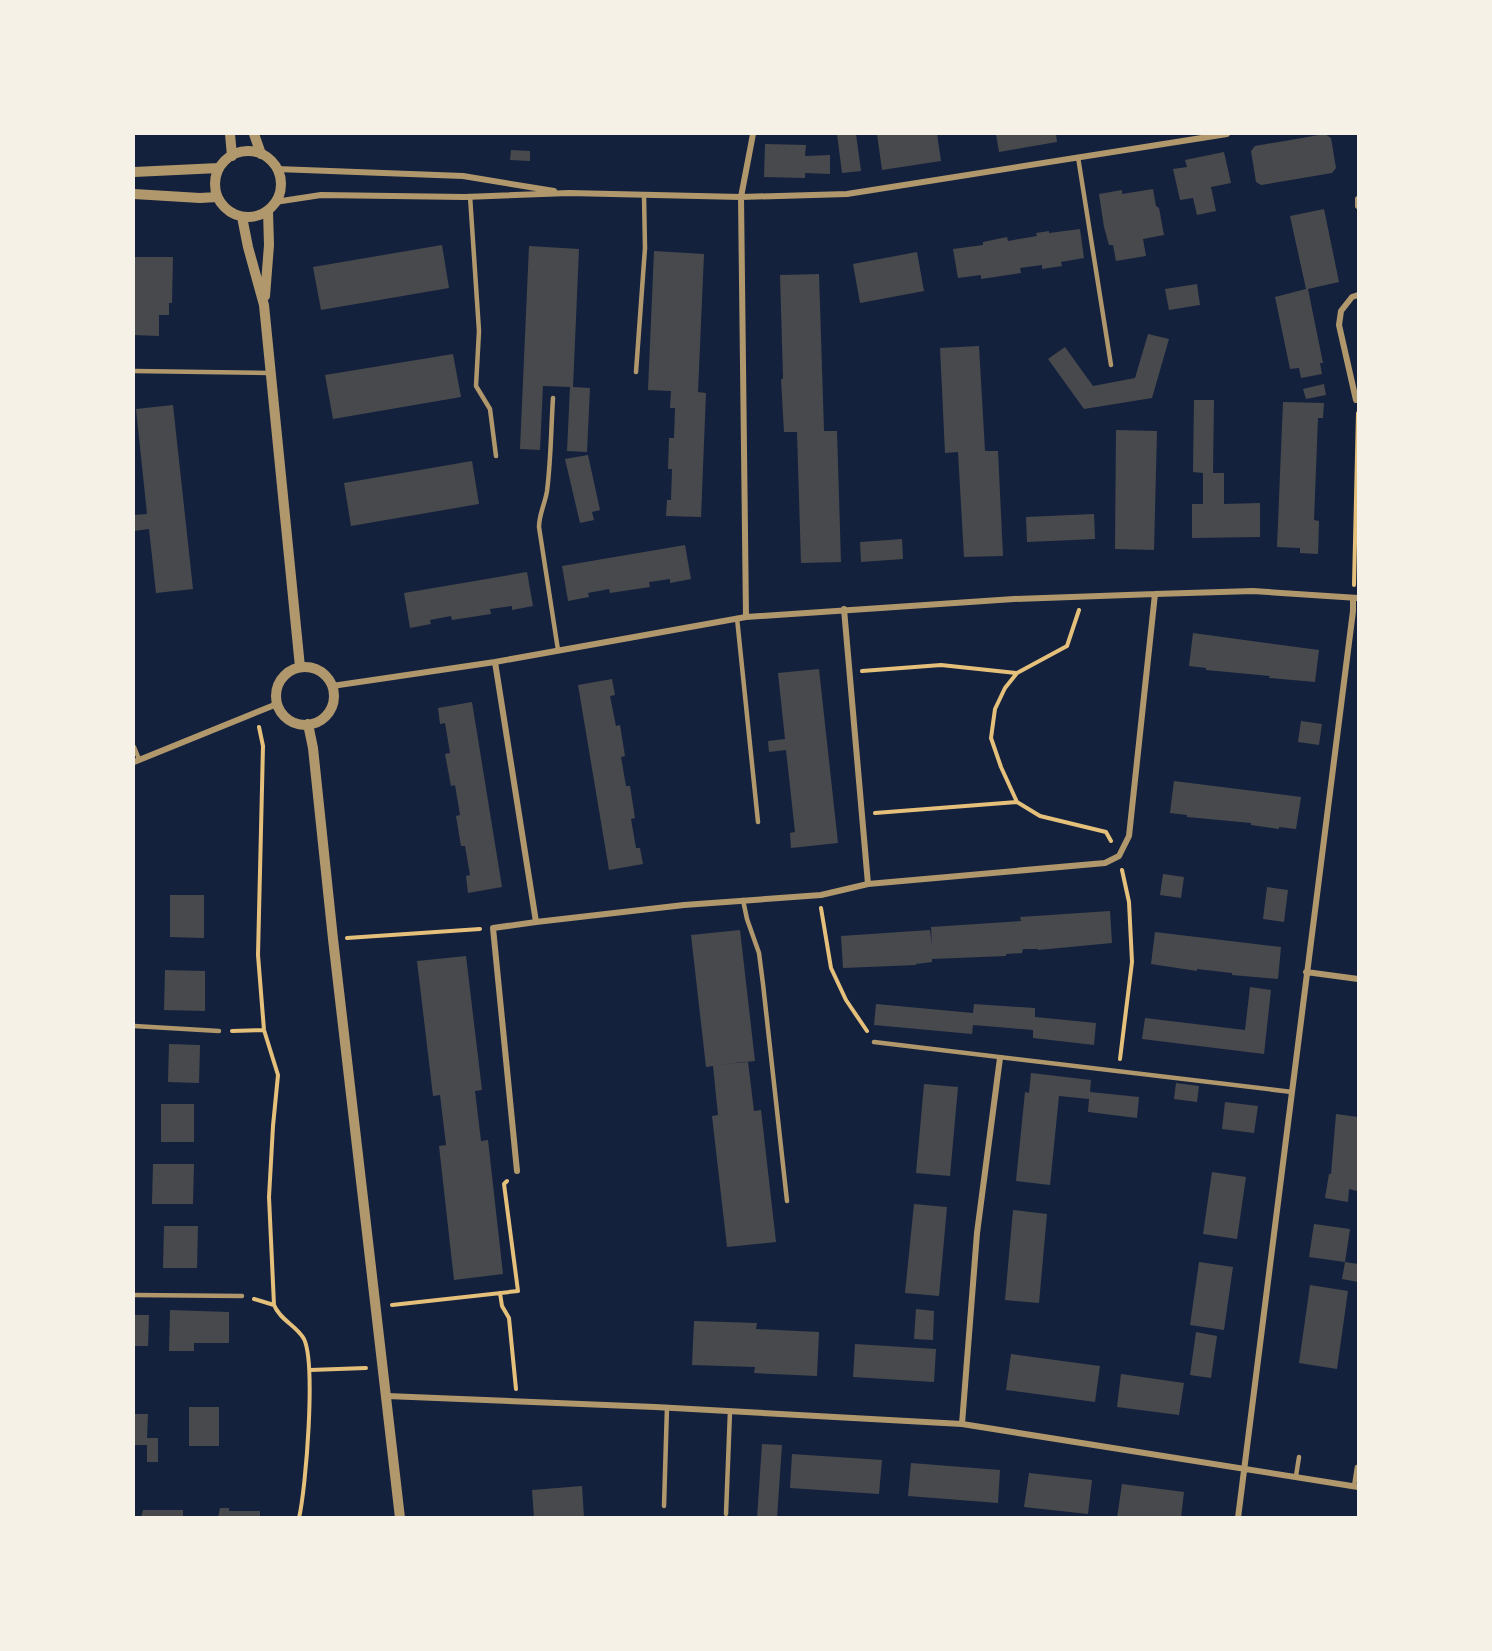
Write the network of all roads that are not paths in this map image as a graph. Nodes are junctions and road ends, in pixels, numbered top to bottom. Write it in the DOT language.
graph roads {
  1 [pos="230,134"];
  2 [pos="254,134"];
  3 [pos="753,134"];
  4 [pos="1227,134"];
  5 [pos="1208,135"];
  6 [pos="261,154"];
  7 [pos="232,156"];
  8 [pos="1078,157"];
  9 [pos="219,168"];
  10 [pos="277,169"];
  11 [pos="134,172"];
  12 [pos="569,193"];
  13 [pos="134,194"];
  14 [pos="644,195"];
  15 [pos="470,196"];
  16 [pos="217,197"];
  17 [pos="741,197"];
  18 [pos="1359,199"];
  19 [pos="1359,206"];
  20 [pos="272,207"];
  21 [pos="243,217"];
  22 [pos="1359,295"];
  23 [pos="264,305"];
  24 [pos="1111,365"];
  25 [pos="134,371"];
  26 [pos="636,372"];
  27 [pos="272,373"];
  28 [pos="553,398"];
  29 [pos="1356,400"];
  30 [pos="496,456"];
  31 [pos="1155,594"];
  32 [pos="1356,598"];
  33 [pos="844,609"];
  34 [pos="746,617"];
  35 [pos="738,618"];
  36 [pos="558,650"];
  37 [pos="495,662"];
  38 [pos="300,667"];
  39 [pos="332,686"];
  40 [pos="277,704"];
  41 [pos="308,724"];
  42 [pos="134,747"];
  43 [pos="136,761"];
  44 [pos="758,822"];
  45 [pos="868,884"];
  46 [pos="743,900"];
  47 [pos="536,922"];
  48 [pos="1306,972"];
  49 [pos="1359,979"];
  50 [pos="134,1026"];
  51 [pos="219,1031"];
  52 [pos="874,1042"];
  53 [pos="1000,1058"];
  54 [pos="1292,1092"];
  55 [pos="517,1171"];
  56 [pos="787,1201"];
  57 [pos="134,1295"];
  58 [pos="242,1296"];
  59 [pos="387,1396"];
  60 [pos="667,1407"];
  61 [pos="730,1411"];
  62 [pos="962,1424"];
  63 [pos="1299,1457"];
  64 [pos="1357,1467"];
  65 [pos="1245,1468"];
  66 [pos="1296,1476"];
  67 [pos="1356,1487"];
  68 [pos="664,1506"];
  69 [pos="726,1514"];
  70 [pos="400,1518"];
  71 [pos="1238,1518"];
  1 -- 7 [label="street"];
  2 -- 6 [label="street"];
  3 -- 17 [label="street"];
  4 -- 5 [label="street"];
  5 -- 8 [label="street"];
  6 -- 7 [label="street"];
  6 -- 10 [label="street"];
  7 -- 9 [label="street"];
  8 -- 17 [label="street"];
  8 -- 24 [label="lane"];
  9 -- 11 [label="street"];
  9 -- 16 [label="street"];
  10 -- 12 [label="street"];
  10 -- 20 [label="street"];
  12 -- 14 [label="street"];
  12 -- 15 [label="street"];
  13 -- 16 [label="street"];
  14 -- 17 [label="street"];
  14 -- 26 [label="lane"];
  15 -- 20 [label="street"];
  15 -- 30 [label="lane"];
  16 -- 21 [label="street"];
  17 -- 34 [label="street"];
  18 -- 19 [label="street"];
  20 -- 21 [label="street"];
  20 -- 23 [label="street"];
  21 -- 23 [label="street"];
  22 -- 29 [label="street"];
  23 -- 27 [label="street"];
  25 -- 27 [label="lane"];
  27 -- 38 [label="street"];
  28 -- 36 [label="lane"];
  31 -- 32 [label="street"];
  31 -- 33 [label="street"];
  31 -- 45 [label="street"];
  32 -- 48 [label="street"];
  33 -- 34 [label="street"];
  33 -- 45 [label="street"];
  34 -- 35 [label="street"];
  35 -- 36 [label="street"];
  35 -- 44 [label="lane"];
  36 -- 37 [label="street"];
  37 -- 39 [label="street"];
  37 -- 47 [label="street"];
  38 -- 39 [label="street"];
  38 -- 40 [label="street"];
  39 -- 41 [label="street"];
  40 -- 41 [label="street"];
  40 -- 43 [label="street"];
  41 -- 59 [label="street"];
  42 -- 43 [label="lane"];
  45 -- 46 [label="street"];
  46 -- 47 [label="street"];
  46 -- 56 [label="lane"];
  47 -- 55 [label="street"];
  48 -- 49 [label="street"];
  48 -- 54 [label="street"];
  50 -- 51 [label="lane"];
  52 -- 53 [label="lane"];
  53 -- 54 [label="lane"];
  53 -- 62 [label="street"];
  54 -- 65 [label="street"];
  57 -- 58 [label="lane"];
  59 -- 60 [label="street"];
  59 -- 70 [label="street"];
  60 -- 61 [label="street"];
  60 -- 68 [label="lane"];
  61 -- 62 [label="street"];
  61 -- 69 [label="lane"];
  62 -- 65 [label="street"];
  63 -- 66 [label="lane"];
  64 -- 67 [label="lane"];
  65 -- 66 [label="street"];
  65 -- 71 [label="street"];
  66 -- 67 [label="street"];
}
